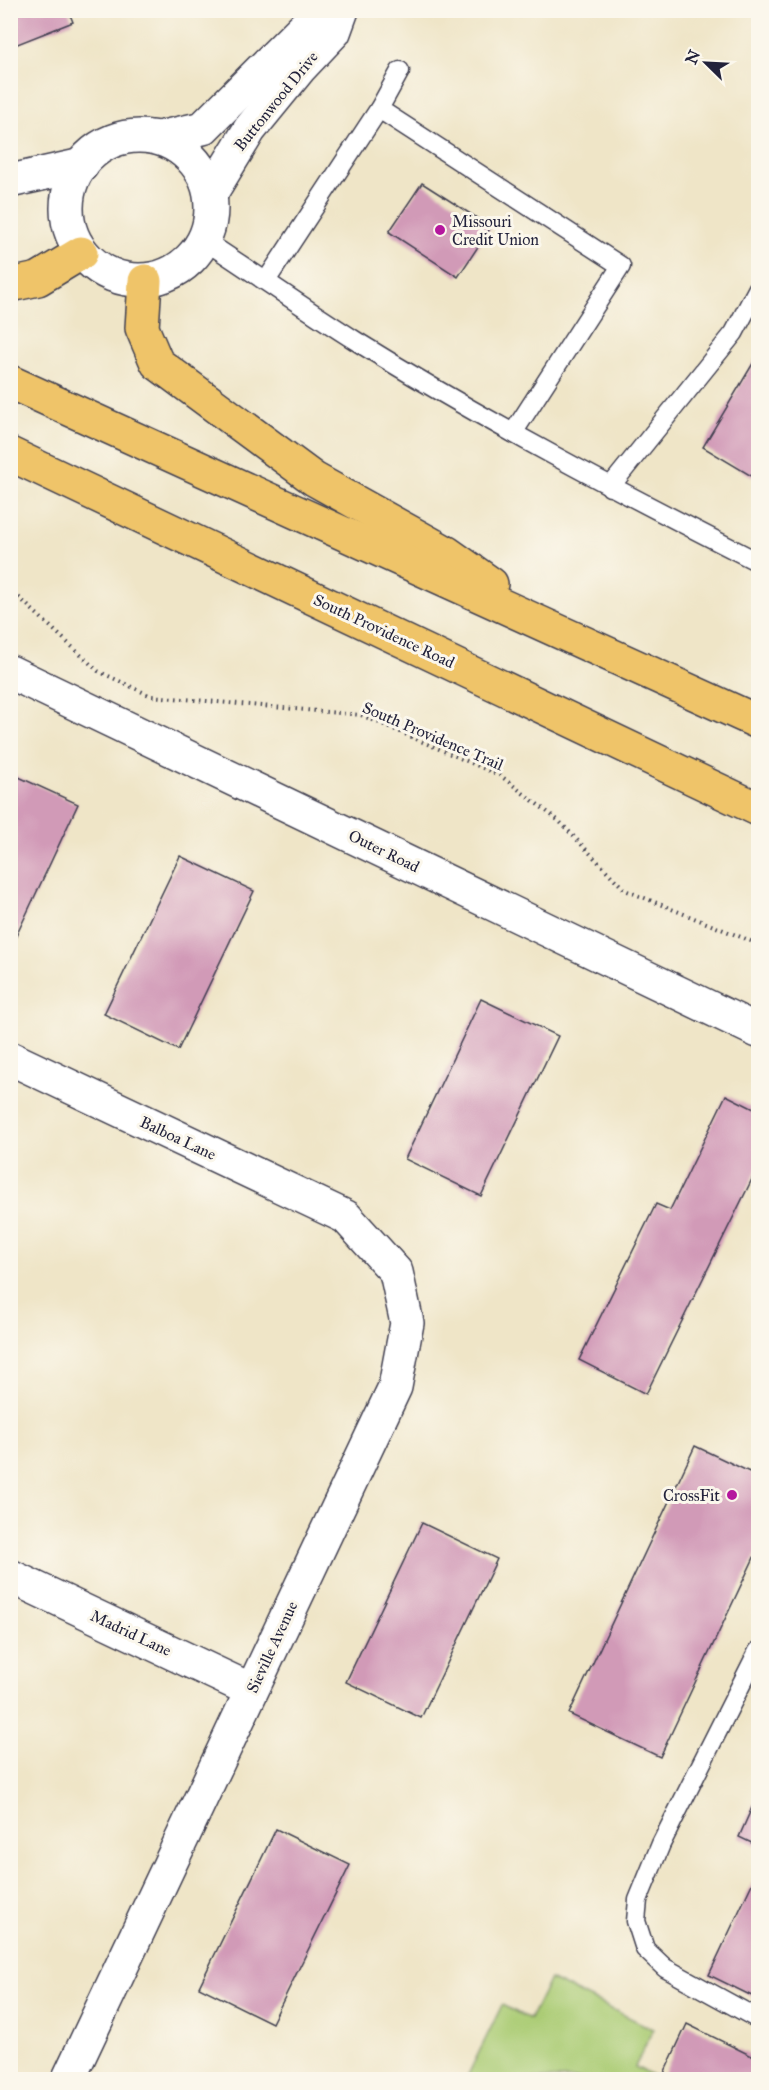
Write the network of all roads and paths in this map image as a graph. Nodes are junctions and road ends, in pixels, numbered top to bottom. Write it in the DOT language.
graph roads {
  1 [pos="331,10"];
  2 [pos="342,10"];
  3 [pos="400,71"];
  4 [pos="379,109"];
  5 [pos="158,138"];
  6 [pos="82,165"];
  7 [pos="10,181"];
  8 [pos="211,193"];
  9 [pos="10,196"];
  10 [pos="66,201"];
  11 [pos="205,240"];
  12 [pos="81,253"];
  13 [pos="145,281"];
  14 [pos="266,281"];
  15 [pos="10,285"];
  16 [pos="759,288"];
  17 [pos="10,382"];
  18 [pos="513,433"];
  19 [pos="10,454"];
  20 [pos="610,487"];
  21 [pos="759,562"];
  22 [pos="10,589"];
  23 [pos="551,627"];
  24 [pos="10,672"];
  25 [pos="759,722"];
  26 [pos="759,808"];
  27 [pos="759,944"];
  28 [pos="759,1031"];
  29 [pos="10,1058"];
  30 [pos="346,1217"];
  31 [pos="10,1576"];
  32 [pos="759,1651"];
  33 [pos="251,1690"];
  34 [pos="759,2019"];
  35 [pos="69,2079"];
  1 -- 5 [label="street, Buttonwood Drive"];
  2 -- 8 [label="street, Buttonwood Drive"];
  3 -- 4 [label="lane"];
  4 -- 14 [label="lane"];
  4 -- 18 [label="lane"];
  5 -- 6 [label="street, Buttonwood Drive"];
  5 -- 8 [label="street, Buttonwood Drive"];
  6 -- 7 [label="street, Buttonwood Drive"];
  6 -- 10 [label="street, Buttonwood Drive"];
  8 -- 11 [label="street, Buttonwood Drive"];
  9 -- 10 [label="street"];
  10 -- 12 [label="street, Buttonwood Drive"];
  11 -- 13 [label="street, Buttonwood Drive"];
  11 -- 14 [label="lane"];
  12 -- 13 [label="street, Buttonwood Drive"];
  12 -- 15 [label="main road"];
  13 -- 23 [label="main road"];
  14 -- 18 [label="lane"];
  16 -- 20 [label="lane"];
  17 -- 23 [label="main road"];
  18 -- 20 [label="lane"];
  19 -- 26 [label="main road, South Providence Road"];
  20 -- 21 [label="lane"];
  22 -- 27 [label="path, South Providence Trail"];
  23 -- 25 [label="main road"];
  24 -- 28 [label="street, Outer Road"];
  29 -- 30 [label="street, Balboa Lane"];
  30 -- 33 [label="street, Sieville Avenue"];
  31 -- 33 [label="street, Madrid Lane"];
  32 -- 34 [label="lane"];
  33 -- 35 [label="street, Sieville Avenue"];
}
